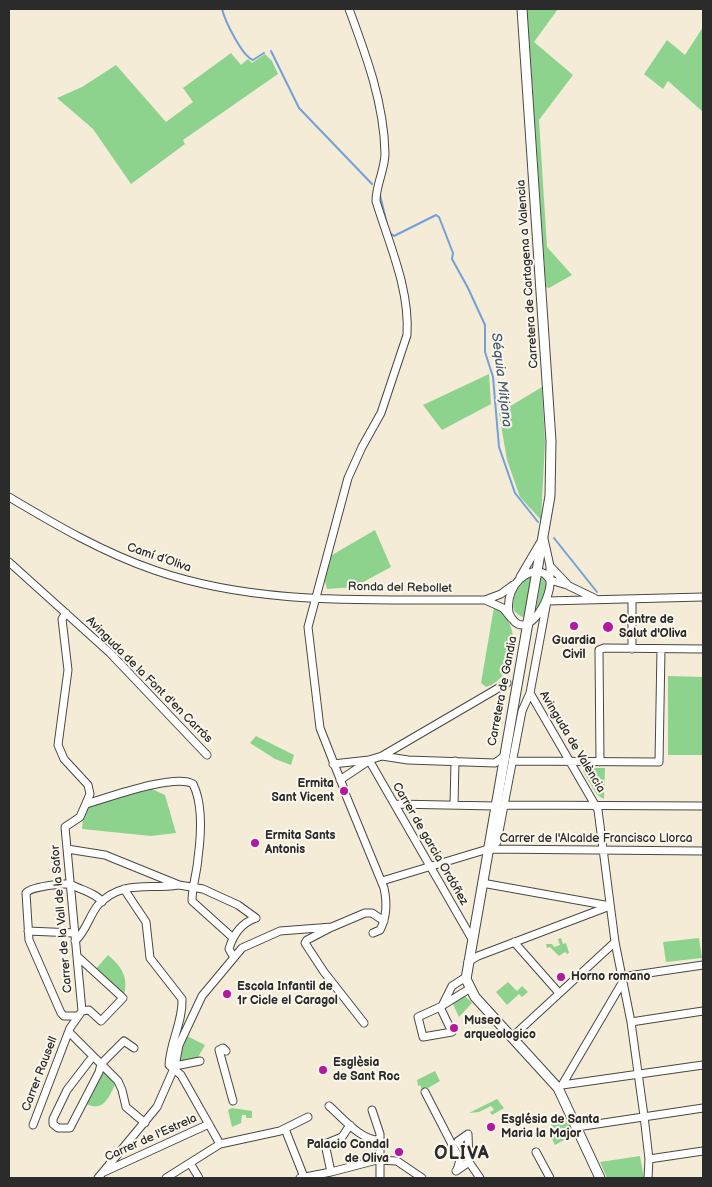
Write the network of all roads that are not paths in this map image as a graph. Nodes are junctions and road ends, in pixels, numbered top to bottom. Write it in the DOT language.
graph roads {
  1 [pos="349,9"];
  2 [pos="522,9"];
  3 [pos="9,497"];
  4 [pos="544,536"];
  5 [pos="9,562"];
  6 [pos="550,566"];
  7 [pos="538,572"];
  8 [pos="550,580"];
  9 [pos="517,582"];
  10 [pos="567,584"];
  11 [pos="703,597"];
  12 [pos="315,598"];
  13 [pos="485,600"];
  14 [pos="603,600"];
  15 [pos="632,600"];
  16 [pos="547,601"];
  17 [pos="66,613"];
  18 [pos="511,618"];
  19 [pos="529,623"];
  20 [pos="632,648"];
  21 [pos="661,649"];
  22 [pos="703,649"];
  23 [pos="507,684"];
  24 [pos="530,693"];
  25 [pos="207,755"];
  26 [pos="382,756"];
  27 [pos="503,758"];
  28 [pos="369,760"];
  29 [pos="455,761"];
  30 [pos="512,761"];
  31 [pos="570,762"];
  32 [pos="600,762"];
  33 [pos="333,764"];
  34 [pos="340,780"];
  35 [pos="86,804"];
  36 [pos="395,804"];
  37 [pos="454,805"];
  38 [pos="505,805"];
  39 [pos="495,806"];
  40 [pos="597,806"];
  41 [pos="703,806"];
  42 [pos="67,849"];
  43 [pos="492,849"];
  44 [pos="603,850"];
  45 [pos="703,851"];
  46 [pos="430,867"];
  47 [pos="382,881"];
  48 [pos="482,883"];
  49 [pos="70,884"];
  50 [pos="179,885"];
  51 [pos="193,887"];
  52 [pos="124,889"];
  53 [pos="102,902"];
  54 [pos="589,903"];
  55 [pos="610,906"];
  56 [pos="590,914"];
  57 [pos="384,921"];
  58 [pos="332,927"];
  59 [pos="74,929"];
  60 [pos="84,929"];
  61 [pos="28,931"];
  62 [pos="373,933"];
  63 [pos="232,937"];
  64 [pos="472,939"];
  65 [pos="76,941"];
  66 [pos="514,942"];
  67 [pos="615,942"];
  68 [pos="77,956"];
  69 [pos="233,956"];
  70 [pos="468,962"];
  71 [pos="703,964"];
  72 [pos="466,977"];
  73 [pos="622,980"];
  74 [pos="454,985"];
  75 [pos="466,991"];
  76 [pos="559,992"];
  77 [pos="442,1006"];
  78 [pos="703,1011"];
  79 [pos="80,1014"];
  80 [pos="631,1022"];
  81 [pos="364,1023"];
  82 [pos="69,1032"];
  83 [pos="512,1037"];
  84 [pos="134,1048"];
  85 [pos="224,1054"];
  86 [pos="90,1060"];
  87 [pos="200,1061"];
  88 [pos="101,1064"];
  89 [pos="703,1065"];
  90 [pos="174,1067"];
  91 [pos="638,1074"];
  92 [pos="560,1087"];
  93 [pos="425,1092"];
  94 [pos="233,1101"];
  95 [pos="330,1106"];
  96 [pos="703,1108"];
  97 [pos="372,1110"];
  98 [pos="644,1116"];
  99 [pos="308,1117"];
  100 [pos="145,1123"];
  101 [pos="209,1124"];
  102 [pos="33,1125"];
  103 [pos="350,1125"];
  104 [pos="577,1127"];
  105 [pos="285,1129"];
  106 [pos="380,1140"];
  107 [pos="220,1144"];
  108 [pos="470,1151"];
  109 [pos="703,1151"];
  110 [pos="536,1152"];
  111 [pos="650,1159"];
  112 [pos="380,1160"];
  113 [pos="469,1162"];
  114 [pos="190,1163"];
  115 [pos="331,1172"];
  116 [pos="100,1175"];
  117 [pos="302,1177"];
  118 [pos="166,1178"];
  119 [pos="199,1178"];
  120 [pos="380,1178"];
  121 [pos="422,1178"];
  122 [pos="480,1178"];
  123 [pos="550,1178"];
  124 [pos="600,1178"];
  125 [pos="648,1178"];
  1 -- 12 [label="street"];
  2 -- 4 [label="main road, Carretera de Cartagena a Valencia"];
  3 -- 12 [label="street, Camí d’Oliva"];
  4 -- 6 [label="street, Avinguda de València"];
  4 -- 7 [label="main road, Carretera de Gandia"];
  4 -- 9 [label="street"];
  5 -- 17 [label="street, Avinguda de la Font d'en Carrós"];
  6 -- 8 [label="street, Avinguda de València"];
  6 -- 10 [label="street"];
  7 -- 8 [label="street"];
  7 -- 9 [label="street, Ronda del Rebollet"];
  7 -- 19 [label="main road, Carretera de Gandia"];
  8 -- 10 [label="street"];
  8 -- 16 [label="street, Avinguda de València"];
  9 -- 13 [label="street, Ronda del Rebollet"];
  9 -- 18 [label="street"];
  10 -- 14 [label="street"];
  11 -- 15 [label="street"];
  12 -- 13 [label="street, Ronda del Rebollet"];
  12 -- 33 [label="street"];
  13 -- 18 [label="street"];
  14 -- 15 [label="street"];
  14 -- 16 [label="street"];
  15 -- 20 [label="street"];
  16 -- 19 [label="street"];
  16 -- 24 [label="street, Avinguda de València"];
  17 -- 25 [label="street, Avinguda de la Font d'en Carrós"];
  17 -- 35 [label="street"];
  18 -- 19 [label="street"];
  19 -- 27 [label="main road, Carretera de Gandia"];
  20 -- 21 [label="street"];
  20 -- 32 [label="street"];
  21 -- 22 [label="street"];
  21 -- 32 [label="street"];
  23 -- 26 [label="street"];
  24 -- 30 [label="street, Carretera de Gandia"];
  24 -- 31 [label="street, Avinguda de València"];
  26 -- 28 [label="street"];
  26 -- 29 [label="street"];
  27 -- 29 [label="street"];
  27 -- 39 [label="main road, Carretera de Gandia"];
  28 -- 33 [label="street"];
  28 -- 34 [label="street"];
  28 -- 36 [label="street, Carrer de garcia Ordóñez"];
  29 -- 37 [label="street"];
  30 -- 31 [label="street"];
  30 -- 38 [label="street, Carretera de Gandia"];
  31 -- 32 [label="street"];
  31 -- 40 [label="street, Avinguda de València"];
  33 -- 34 [label="street"];
  34 -- 47 [label="street"];
  35 -- 42 [label="street, Carrer de la Vall de la Safor"];
  35 -- 51 [label="street"];
  36 -- 37 [label="street"];
  36 -- 46 [label="street, Carrer de garcia Ordóñez"];
  37 -- 39 [label="street"];
  38 -- 40 [label="street"];
  38 -- 43 [label="street, Carretera de Gandia"];
  39 -- 43 [label="main road, Carretera de Gandia"];
  40 -- 41 [label="street"];
  40 -- 44 [label="street, Avinguda de València"];
  42 -- 49 [label="street, Carrer de la Vall de la Safor"];
  42 -- 50 [label="street"];
  43 -- 44 [label="street, Carrer de l'Alcalde Francisco Llorca"];
  43 -- 46 [label="street, Carrer de l'Alcalde Francisco Llorca"];
  43 -- 48 [label="main road, Carretera de Gandia"];
  44 -- 45 [label="street, Carrer de l'Alcalde Francisco Llorca"];
  44 -- 55 [label="street, Avinguda de València"];
  46 -- 47 [label="street, Carrer de l'Alcalde Francisco Llorca"];
  46 -- 64 [label="street, Carrer de garcia Ordóñez"];
  47 -- 57 [label="street"];
  48 -- 54 [label="street"];
  48 -- 64 [label="main road, Carretera de Gandia"];
  49 -- 53 [label="street"];
  49 -- 59 [label="street, Carrer de la Vall de la Safor"];
  49 -- 61 [label="street"];
  50 -- 51 [label="street"];
  50 -- 52 [label="street"];
  51 -- 63 [label="street"];
  51 -- 63 [label="street"];
  52 -- 53 [label="street"];
  52 -- 90 [label="street"];
  53 -- 60 [label="street"];
  54 -- 55 [label="street"];
  54 -- 56 [label="street"];
  55 -- 56 [label="street"];
  55 -- 67 [label="street, Avinguda de València"];
  56 -- 66 [label="street"];
  57 -- 58 [label="street"];
  57 -- 62 [label="street"];
  58 -- 69 [label="street"];
  58 -- 81 [label="street"];
  59 -- 60 [label="street"];
  59 -- 61 [label="street"];
  59 -- 65 [label="street, Carrer de la Vall de la Safor"];
  60 -- 65 [label="street"];
  61 -- 79 [label="street"];
  63 -- 69 [label="street"];
  64 -- 70 [label="main road, Carretera de Gandia"];
  65 -- 68 [label="street, Carrer de la Vall de la Safor"];
  66 -- 70 [label="street"];
  66 -- 76 [label="street"];
  67 -- 73 [label="street, Avinguda de València"];
  67 -- 76 [label="street"];
  68 -- 79 [label="street, Carrer de la Vall de la Safor"];
  68 -- 79 [label="street"];
  69 -- 90 [label="street"];
  70 -- 72 [label="main road, Carretera de Gandia"];
  71 -- 73 [label="street"];
  72 -- 74 [label="street"];
  72 -- 75 [label="main road"];
  73 -- 80 [label="street, Avinguda de València"];
  73 -- 92 [label="street"];
  74 -- 75 [label="street"];
  74 -- 77 [label="street"];
  75 -- 77 [label="street"];
  75 -- 83 [label="main road"];
  76 -- 83 [label="street"];
  77 -- 77 [label="street"];
  78 -- 80 [label="street"];
  79 -- 82 [label="street"];
  80 -- 91 [label="street, Avinguda de València"];
  82 -- 88 [label="street"];
  82 -- 102 [label="street, Carrer Rausell"];
  83 -- 92 [label="main road"];
  84 -- 88 [label="street"];
  85 -- 94 [label="street"];
  86 -- 88 [label="street"];
  87 -- 90 [label="street"];
  88 -- 100 [label="street"];
  89 -- 91 [label="street"];
  90 -- 100 [label="street"];
  90 -- 101 [label="street"];
  91 -- 92 [label="street"];
  91 -- 98 [label="street, Avinguda de València"];
  92 -- 104 [label="main road"];
  93 -- 113 [label="street"];
  95 -- 103 [label="street"];
  96 -- 98 [label="street"];
  97 -- 106 [label="street"];
  98 -- 104 [label="street"];
  98 -- 111 [label="street, Avinguda de València"];
  99 -- 105 [label="street"];
  100 -- 116 [label="street"];
  101 -- 107 [label="street"];
  101 -- 116 [label="street, Carrer de l'Estrela"];
  103 -- 106 [label="street"];
  103 -- 115 [label="street"];
  104 -- 124 [label="main road"];
  105 -- 107 [label="street"];
  105 -- 117 [label="street"];
  106 -- 112 [label="street"];
  107 -- 114 [label="street"];
  108 -- 113 [label="street"];
  109 -- 111 [label="street"];
  110 -- 123 [label="street"];
  111 -- 125 [label="street, Avinguda de València"];
  112 -- 115 [label="street"];
  112 -- 120 [label="street"];
  112 -- 121 [label="street"];
  113 -- 122 [label="street"];
  114 -- 118 [label="street"];
  114 -- 119 [label="street"];
  115 -- 117 [label="street"];
}
